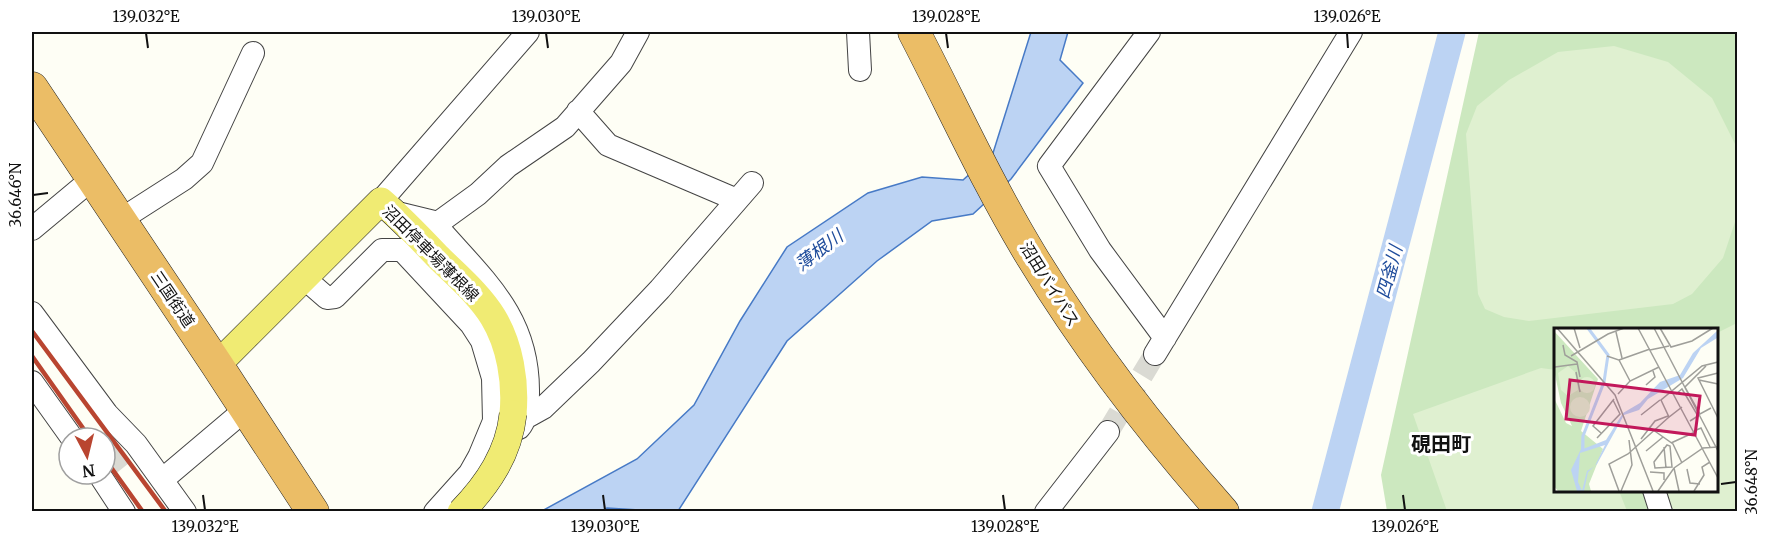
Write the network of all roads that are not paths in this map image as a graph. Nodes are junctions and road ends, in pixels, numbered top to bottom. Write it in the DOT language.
graph roads {
  1 [pos="528,32"];
  2 [pos="858,32"];
  3 [pos="914,32"];
  4 [pos="1149,32"];
  5 [pos="1351,32"];
  6 [pos="629,35"];
  7 [pos="253,52"];
  8 [pos="860,70"];
  9 [pos="32,88"];
  10 [pos="578,111"];
  11 [pos="92,179"];
  12 [pos="387,207"];
  13 [pos="120,220"];
  14 [pos="438,223"];
  15 [pos="32,229"];
  16 [pos="304,278"];
  17 [pos="32,314"];
  18 [pos="217,365"];
  19 [pos="32,382"];
  20 [pos="246,409"];
  21 [pos="519,416"];
  22 [pos="63,426"];
  23 [pos="1108,432"];
  24 [pos="479,457"];
  25 [pos="162,480"];
  26 [pos="105,486"];
  27 [pos="1655,492"];
  28 [pos="116,509"];
  29 [pos="185,512"];
  30 [pos="313,512"];
  31 [pos="435,512"];
  32 [pos="461,512"];
  33 [pos="1046,512"];
  34 [pos="1224,512"];
  35 [pos="1661,512"];
  1 -- 12 [label="street"];
  2 -- 8 [label="street"];
  3 -- 34 [label="highway, 沼田バイパス"];
  4 -- 5 [label="street"];
  6 -- 10 [label="street"];
  7 -- 13 [label="street"];
  9 -- 11 [label="highway, 三国街道"];
  10 -- 14 [label="street"];
  10 -- 21 [label="street"];
  11 -- 13 [label="highway, 三国街道"];
  11 -- 15 [label="street"];
  12 -- 14 [label="street"];
  12 -- 16 [label="main road, 沼田停車場薄根線"];
  12 -- 21 [label="main road, 沼田停車場薄根線"];
  13 -- 18 [label="highway, 三国街道"];
  14 -- 21 [label="street"];
  16 -- 18 [label="main road, 沼田停車場薄根線"];
  16 -- 24 [label="street"];
  17 -- 25 [label="street"];
  18 -- 20 [label="highway, 三国街道"];
  19 -- 22 [label="street"];
  20 -- 25 [label="street"];
  20 -- 30 [label="highway, 三国街道"];
  21 -- 24 [label="street"];
  21 -- 32 [label="main road, 沼田停車場薄根線, bridge"];
  23 -- 33 [label="street"];
  24 -- 31 [label="street"];
  25 -- 29 [label="street"];
  26 -- 28 [label="street"];
  27 -- 35 [label="street"];
}
